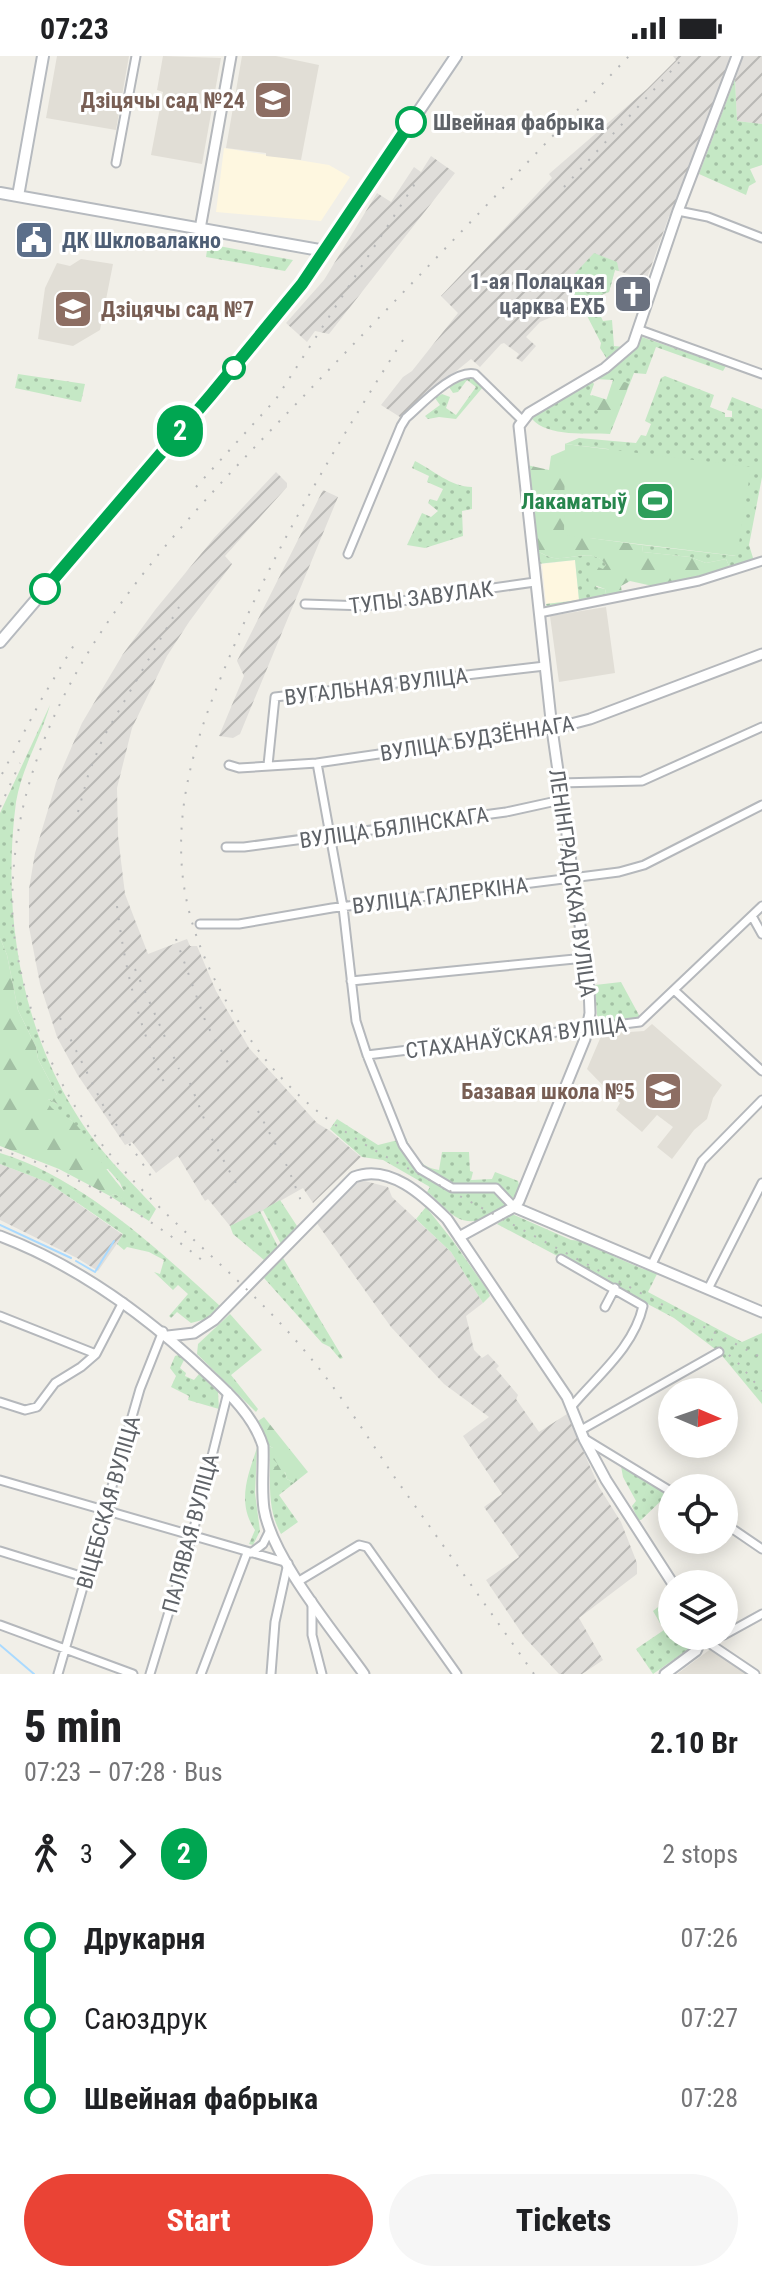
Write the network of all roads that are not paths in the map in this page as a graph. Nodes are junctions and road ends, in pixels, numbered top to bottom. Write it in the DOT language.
graph roads {
  1 [pos="43,56"];
  2 [pos="136,56"];
  3 [pos="231,56"];
  4 [pos="456,56"];
  5 [pos="737,56"];
  6 [pos="116,163"];
  7 [pos="0,193"];
  8 [pos="18,196"];
  9 [pos="678,211"];
  10 [pos="200,229"];
  11 [pos="762,238"];
  12 [pos="325,251"];
  13 [pos="640,330"];
  14 [pos="762,374"];
  15 [pos="522,420"];
  16 [pos="348,554"];
  17 [pos="762,561"];
  18 [pos="535,582"];
  19 [pos="305,604"];
  20 [pos="539,613"];
  21 [pos="0,642"];
  22 [pos="762,654"];
  23 [pos="545,666"];
  24 [pos="762,727"];
  25 [pos="552,729"];
  26 [pos="317,763"];
  27 [pos="229,765"];
  28 [pos="268,765"];
  29 [pos="559,783"];
  30 [pos="561,800"];
  31 [pos="762,805"];
  32 [pos="330,835"];
  33 [pos="226,847"];
  34 [pos="573,879"];
  35 [pos="762,906"];
  36 [pos="343,907"];
  37 [pos="752,916"];
  38 [pos="200,924"];
  39 [pos="762,934"];
  40 [pos="585,958"];
  41 [pos="351,981"];
  42 [pos="674,990"];
  43 [pos="588,1028"];
  44 [pos="367,1055"];
  45 [pos="762,1071"];
  46 [pos="762,1100"];
  47 [pos="762,1183"];
  48 [pos="514,1207"];
  49 [pos="0,1236"];
  50 [pos="459,1237"];
  51 [pos="561,1259"];
  52 [pos="652,1264"];
  53 [pos="615,1288"];
  54 [pos="708,1289"];
  55 [pos="123,1302"];
  56 [pos="605,1307"];
  57 [pos="762,1312"];
  58 [pos="0,1316"];
  59 [pos="166,1334"];
  60 [pos="719,1352"];
  61 [pos="96,1354"];
  62 [pos="228,1392"];
  63 [pos="0,1402"];
  64 [pos="572,1406"];
  65 [pos="582,1435"];
  66 [pos="0,1480"];
  67 [pos="658,1483"];
  68 [pos="106,1511"];
  69 [pos="270,1530"];
  70 [pos="738,1533"];
  71 [pos="192,1536"];
  72 [pos="762,1549"];
  73 [pos="0,1551"];
  74 [pos="249,1553"];
  75 [pos="288,1563"];
  76 [pos="664,1570"];
  77 [pos="87,1578"];
  78 [pos="299,1581"];
  79 [pos="312,1601"];
  80 [pos="762,1614"];
  81 [pos="0,1625"];
  82 [pos="738,1627"];
  83 [pos="67,1648"];
  84 [pos="697,1650"];
  85 [pos="720,1650"];
  86 [pos="58,1674"];
  87 [pos="133,1674"];
  88 [pos="150,1674"];
  89 [pos="201,1674"];
  90 [pos="271,1674"];
  91 [pos="322,1674"];
  92 [pos="364,1674"];
  93 [pos="457,1674"];
  94 [pos="665,1674"];
  95 [pos="755,1674"];
  1 -- 8 [label="main road"];
  2 -- 6 [label="street"];
  3 -- 10 [label="street"];
  4 -- 12 [label="main road"];
  5 -- 9 [label="street"];
  7 -- 8 [label="main road"];
  8 -- 10 [label="main road"];
  9 -- 11 [label="street"];
  9 -- 13 [label="street"];
  10 -- 12 [label="main road"];
  12 -- 21 [label="main road"];
  13 -- 14 [label="street"];
  13 -- 15 [label="street"];
  15 -- 16 [label="street"];
  15 -- 18 [label="street, ЛЕНІНГРАДСКАЯ ВУЛІЦА"];
  17 -- 20 [label="street"];
  18 -- 19 [label="street, ТУПЫ ЗАВУЛАК"];
  18 -- 20 [label="street, ЛЕНІНГРАДСКАЯ ВУЛІЦА"];
  20 -- 23 [label="street, ЛЕНІНГРАДСКАЯ ВУЛІЦА"];
  22 -- 25 [label="street, ВУЛІЦА БУДЗЁННАГА"];
  23 -- 25 [label="street, ЛЕНІНГРАДСКАЯ ВУЛІЦА"];
  23 -- 28 [label="street, ВУГАЛЬНАЯ ВУЛІЦА"];
  24 -- 29 [label="street"];
  25 -- 26 [label="street, ВУЛІЦА БУДЗЁННАГА"];
  25 -- 29 [label="street, ЛЕНІНГРАДСКАЯ ВУЛІЦА"];
  26 -- 28 [label="street, ВУЛІЦА БУДЗЁННАГА"];
  26 -- 32 [label="street"];
  27 -- 28 [label="street, ВУЛІЦА БУДЗЁННАГА"];
  29 -- 30 [label="street, ЛЕНІНГРАДСКАЯ ВУЛІЦА"];
  30 -- 32 [label="street, ВУЛІЦА БЯЛІНСКАГА"];
  30 -- 34 [label="street, ЛЕНІНГРАДСКАЯ ВУЛІЦА"];
  31 -- 34 [label="street, ВУЛІЦА ГАЛЕРКІНА"];
  32 -- 33 [label="street, ВУЛІЦА БЯЛІНСКАГА"];
  32 -- 36 [label="street"];
  34 -- 36 [label="street, ВУЛІЦА ГАЛЕРКІНА"];
  34 -- 40 [label="street, ЛЕНІНГРАДСКАЯ ВУЛІЦА"];
  35 -- 37 [label="street, СТАХАНАЎСКАЯ ВУЛІЦА"];
  36 -- 38 [label="street, ВУЛІЦА ГАЛЕРКІНА"];
  36 -- 41 [label="street"];
  37 -- 39 [label="street"];
  37 -- 42 [label="street, СТАХАНАЎСКАЯ ВУЛІЦА"];
  40 -- 41 [label="street"];
  40 -- 43 [label="street, ЛЕНІНГРАДСКАЯ ВУЛІЦА"];
  41 -- 44 [label="street"];
  42 -- 43 [label="street, СТАХАНАЎСКАЯ ВУЛІЦА"];
  42 -- 45 [label="street"];
  43 -- 44 [label="street, СТАХАНАЎСКАЯ ВУЛІЦА"];
  43 -- 48 [label="street, ЛЕНІНГРАДСКАЯ ВУЛІЦА"];
  44 -- 48 [label="street"];
  46 -- 52 [label="street"];
  47 -- 54 [label="street"];
  48 -- 50 [label="street"];
  48 -- 52 [label="street"];
  49 -- 55 [label="street"];
  50 -- 59 [label="street"];
  50 -- 64 [label="street"];
  51 -- 53 [label="street"];
  52 -- 54 [label="street"];
  53 -- 56 [label="street"];
  53 -- 64 [label="street"];
  54 -- 57 [label="street"];
  55 -- 59 [label="street"];
  55 -- 61 [label="street"];
  58 -- 61 [label="street"];
  59 -- 62 [label="street"];
  59 -- 68 [label="street, ВІЦЕБСКАЯ ВУЛІЦА"];
  60 -- 65 [label="street"];
  61 -- 63 [label="street"];
  62 -- 69 [label="street"];
  62 -- 71 [label="street, ПАЛЯВАЯ ВУЛІЦА"];
  64 -- 65 [label="street"];
  65 -- 67 [label="street"];
  65 -- 76 [label="street"];
  66 -- 68 [label="street"];
  68 -- 71 [label="street"];
  68 -- 77 [label="street, ВІЦЕБСКАЯ ВУЛІЦА"];
  69 -- 74 [label="street"];
  69 -- 75 [label="street"];
  70 -- 72 [label="street"];
  71 -- 74 [label="street"];
  71 -- 88 [label="street, ПАЛЯВАЯ ВУЛІЦА"];
  73 -- 77 [label="street"];
  74 -- 75 [label="street"];
  74 -- 89 [label="street"];
  75 -- 78 [label="street"];
  75 -- 90 [label="street"];
  77 -- 83 [label="street, ВІЦЕБСКАЯ ВУЛІЦА"];
  78 -- 79 [label="street"];
  78 -- 93 [label="street"];
  79 -- 91 [label="street"];
  79 -- 92 [label="street"];
  80 -- 82 [label="street"];
  81 -- 83 [label="street"];
  83 -- 86 [label="street, ВІЦЕБСКАЯ ВУЛІЦА"];
  83 -- 87 [label="street"];
  84 -- 94 [label="street"];
  85 -- 95 [label="street"];
}
